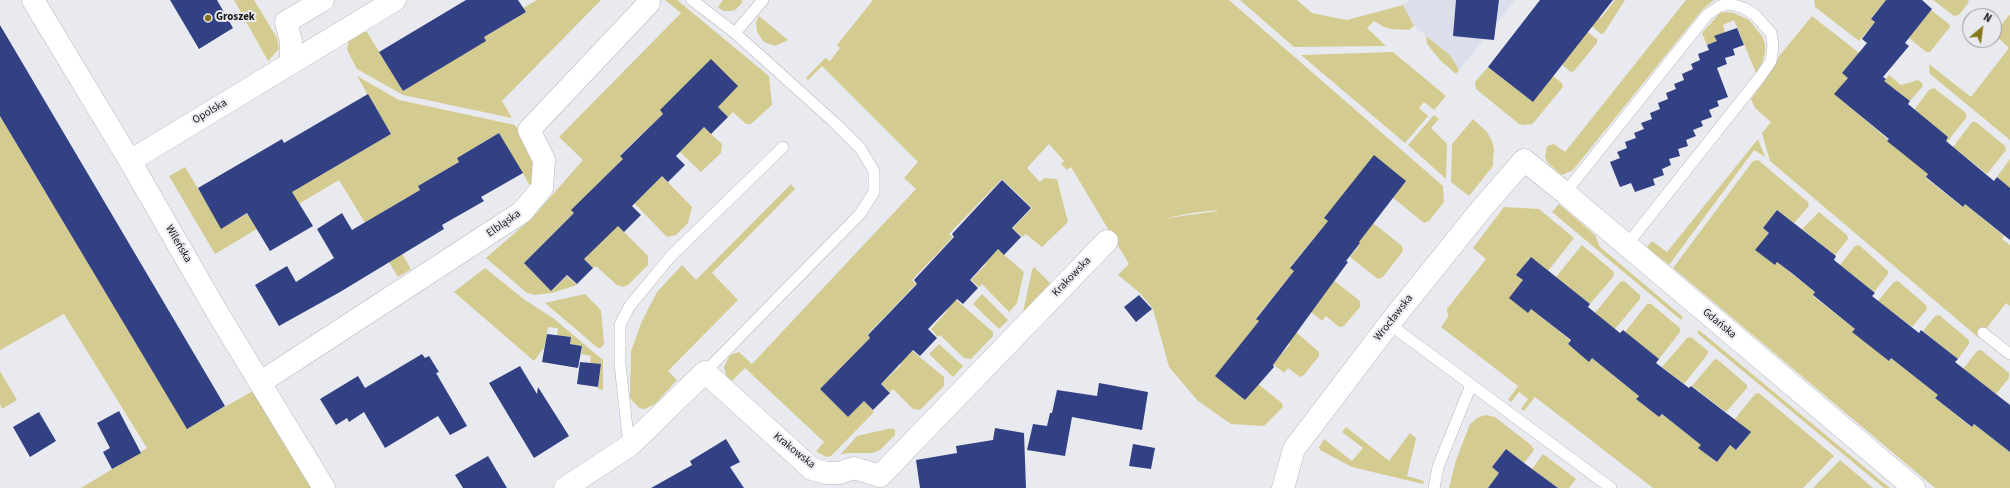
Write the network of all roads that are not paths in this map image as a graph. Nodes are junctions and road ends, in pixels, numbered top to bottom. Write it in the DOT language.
graph roads {
  1 [pos="33,0"];
  2 [pos="323,0"];
  3 [pos="395,0"];
  4 [pos="692,0"];
  5 [pos="762,0"];
  6 [pos="649,3"];
  7 [pos="735,33"];
  8 [pos="291,63"];
  9 [pos="783,147"];
  10 [pos="1524,160"];
  11 [pos="130,161"];
  12 [pos="1566,193"];
  13 [pos="1107,241"];
  14 [pos="1626,246"];
  15 [pos="1390,324"];
  16 [pos="1983,333"];
  17 [pos="2010,354"];
  18 [pos="705,372"];
  19 [pos="261,382"];
  20 [pos="1471,385"];
  21 [pos="628,446"];
  22 [pos="881,482"];
  23 [pos="324,488"];
  24 [pos="565,488"];
  25 [pos="1283,488"];
  26 [pos="1434,488"];
  27 [pos="1611,488"];
  28 [pos="1914,488"];
  1 -- 11 [label="street, Wileńska"];
  2 -- 8 [label="street"];
  3 -- 8 [label="street, Opolska"];
  4 -- 7 [label="lane"];
  5 -- 7 [label="lane"];
  6 -- 19 [label="street, Elbląska"];
  7 -- 18 [label="lane"];
  8 -- 11 [label="street, Opolska"];
  9 -- 21 [label="lane"];
  10 -- 12 [label="street, Gdańska"];
  10 -- 15 [label="street, Wrocławska"];
  11 -- 19 [label="street, Wileńska"];
  12 -- 14 [label="street, Gdańska"];
  12 -- 14 [label="lane"];
  13 -- 22 [label="street, Krakowska"];
  14 -- 28 [label="street, Gdańska"];
  15 -- 20 [label="lane"];
  15 -- 25 [label="street, Wrocławska"];
  16 -- 17 [label="lane"];
  18 -- 21 [label="street"];
  18 -- 22 [label="street, Krakowska"];
  19 -- 23 [label="street, Wileńska"];
  20 -- 26 [label="lane"];
  20 -- 27 [label="lane"];
  21 -- 24 [label="street"];
}
